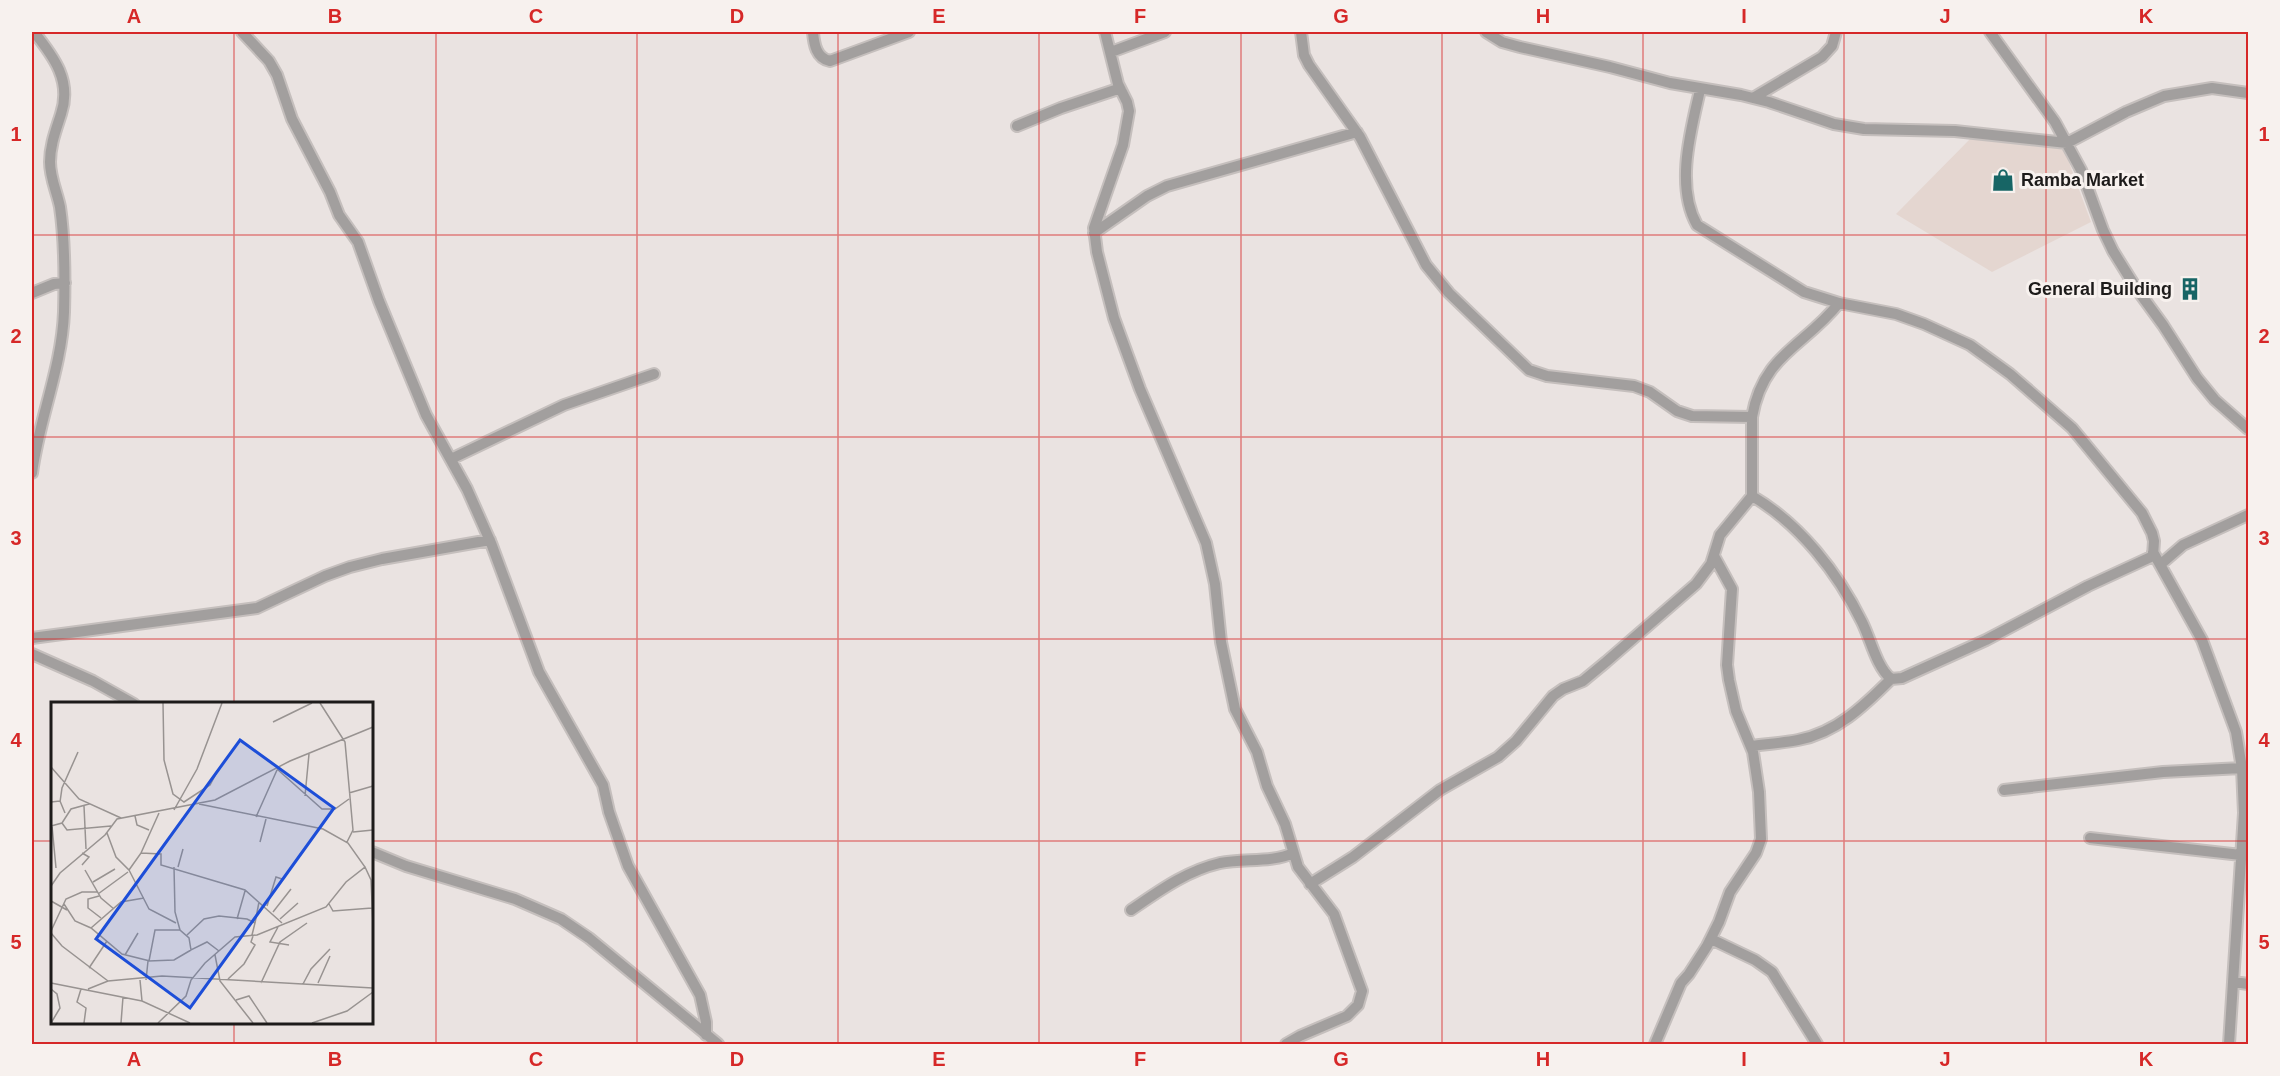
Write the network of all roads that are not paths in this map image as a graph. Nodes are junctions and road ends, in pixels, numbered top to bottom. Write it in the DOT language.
graph roads {
  1 [pos="34,32"];
  2 [pos="242,32"];
  3 [pos="813,32"];
  4 [pos="909,32"];
  5 [pos="1105,32"];
  6 [pos="1165,32"];
  7 [pos="1301,32"];
  8 [pos="1486,32"];
  9 [pos="1836,32"];
  10 [pos="1990,32"];
  11 [pos="1111,52"];
  12 [pos="1121,90"];
  13 [pos="1700,90"];
  14 [pos="2248,93"];
  15 [pos="1753,98"];
  16 [pos="1017,126"];
  17 [pos="1357,132"];
  18 [pos="2067,142"];
  19 [pos="1094,232"];
  20 [pos="65,283"];
  21 [pos="32,293"];
  22 [pos="1839,303"];
  23 [pos="654,374"];
  24 [pos="1752,417"];
  25 [pos="2248,429"];
  26 [pos="451,459"];
  27 [pos="32,473"];
  28 [pos="1752,496"];
  29 [pos="2248,515"];
  30 [pos="489,540"];
  31 [pos="2153,552"];
  32 [pos="1714,556"];
  33 [pos="2161,564"];
  34 [pos="32,639"];
  35 [pos="32,654"];
  36 [pos="1891,679"];
  37 [pos="130,702"];
  38 [pos="1751,746"];
  39 [pos="2242,768"];
  40 [pos="2004,790"];
  41 [pos="2090,838"];
  42 [pos="374,853"];
  43 [pos="1293,853"];
  44 [pos="2241,855"];
  45 [pos="1310,884"];
  46 [pos="1131,910"];
  47 [pos="1711,939"];
  48 [pos="2234,982"];
  49 [pos="2248,984"];
  50 [pos="706,1035"];
  51 [pos="718,1044"];
  52 [pos="1286,1044"];
  53 [pos="1655,1044"];
  54 [pos="1817,1044"];
  55 [pos="2229,1044"];
  1 -- 20 [label="street"];
  2 -- 26 [label="street"];
  3 -- 4 [label="street"];
  5 -- 11 [label="street"];
  6 -- 11 [label="street"];
  7 -- 17 [label="street"];
  8 -- 13 [label="street"];
  9 -- 15 [label="street"];
  10 -- 18 [label="street"];
  11 -- 12 [label="street"];
  12 -- 16 [label="street"];
  12 -- 19 [label="street"];
  13 -- 15 [label="street"];
  13 -- 22 [label="street"];
  14 -- 18 [label="street"];
  15 -- 18 [label="street"];
  17 -- 19 [label="street"];
  17 -- 24 [label="street"];
  18 -- 25 [label="street"];
  19 -- 43 [label="street"];
  20 -- 21 [label="street"];
  20 -- 27 [label="street"];
  22 -- 24 [label="street"];
  22 -- 31 [label="street"];
  23 -- 26 [label="street"];
  24 -- 28 [label="street"];
  26 -- 30 [label="street"];
  28 -- 32 [label="street"];
  28 -- 36 [label="street"];
  29 -- 33 [label="street"];
  30 -- 34 [label="street"];
  30 -- 50 [label="street"];
  31 -- 33 [label="street"];
  31 -- 36 [label="street"];
  32 -- 38 [label="street"];
  32 -- 45 [label="street"];
  33 -- 39 [label="street"];
  35 -- 37 [label="street"];
  36 -- 38 [label="street"];
  38 -- 47 [label="street"];
  39 -- 40 [label="street"];
  39 -- 44 [label="street"];
  41 -- 44 [label="street"];
  42 -- 50 [label="street"];
  43 -- 45 [label="street"];
  43 -- 46 [label="street"];
  44 -- 48 [label="street"];
  45 -- 52 [label="street"];
  47 -- 53 [label="street"];
  47 -- 54 [label="street"];
  48 -- 49 [label="street"];
  48 -- 55 [label="street"];
  50 -- 51 [label="street"];
}
